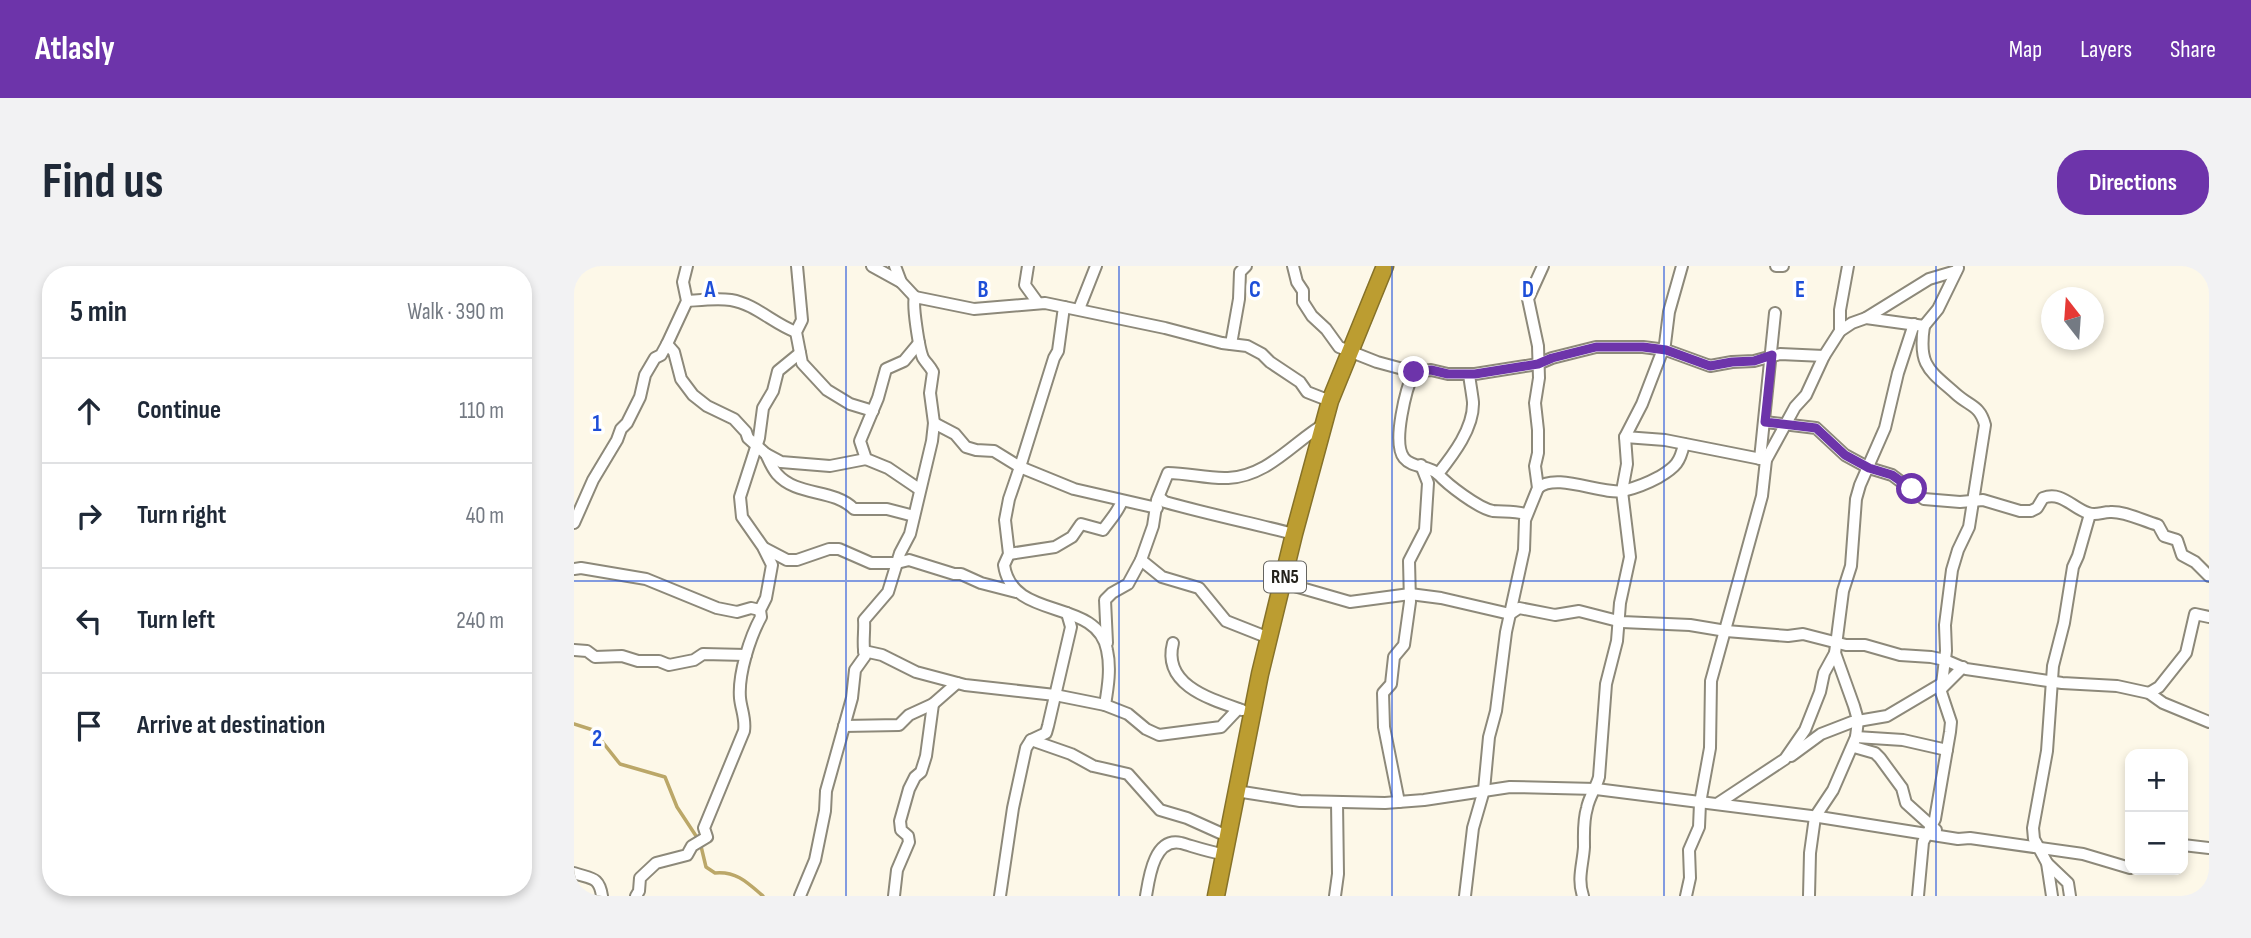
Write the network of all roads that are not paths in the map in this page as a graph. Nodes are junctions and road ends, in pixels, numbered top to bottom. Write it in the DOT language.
graph roads {
  1 [pos="687,266"];
  2 [pos="797,266"];
  3 [pos="872,266"];
  4 [pos="895,266"];
  5 [pos="1028,266"];
  6 [pos="1096,266"];
  7 [pos="1247,266"];
  8 [pos="1293,266"];
  9 [pos="1385,266"];
  10 [pos="1682,266"];
  11 [pos="1776,266"];
  12 [pos="1783,266"];
  13 [pos="1848,266"];
  14 [pos="1540,268"];
  15 [pos="1958,269"];
  16 [pos="901,282"];
  17 [pos="915,297"];
  18 [pos="687,301"];
  19 [pos="1038,303"];
  20 [pos="1064,307"];
  21 [pos="1079,309"];
  22 [pos="1775,313"];
  23 [pos="1866,318"];
  24 [pos="1919,325"];
  25 [pos="1840,331"];
  26 [pos="796,332"];
  27 [pos="919,343"];
  28 [pos="667,344"];
  29 [pos="1231,344"];
  30 [pos="1662,350"];
  31 [pos="800,353"];
  32 [pos="1350,353"];
  33 [pos="1772,355"];
  34 [pos="1824,356"];
  35 [pos="1538,364"];
  36 [pos="1414,372"];
  37 [pos="1469,374"];
  38 [pos="1330,401"];
  39 [pos="873,411"];
  40 [pos="1765,422"];
  41 [pos="934,423"];
  42 [pos="1326,423"];
  43 [pos="1786,425"];
  44 [pos="1625,437"];
  45 [pos="757,444"];
  46 [pos="1684,444"];
  47 [pos="766,454"];
  48 [pos="866,459"];
  49 [pos="1763,460"];
  50 [pos="1421,465"];
  51 [pos="1020,467"];
  52 [pos="1869,468"];
  53 [pos="1438,474"];
  54 [pos="1538,488"];
  55 [pos="919,489"];
  56 [pos="1622,491"];
  57 [pos="1974,500"];
  58 [pos="1122,501"];
  59 [pos="1159,503"];
  60 [pos="1526,514"];
  61 [pos="2090,514"];
  62 [pos="914,516"];
  63 [pos="574,523"];
  64 [pos="1294,534"];
  65 [pos="763,547"];
  66 [pos="1009,554"];
  67 [pos="1141,560"];
  68 [pos="897,563"];
  69 [pos="574,569"];
  70 [pos="2209,576"];
  71 [pos="1284,583"];
  72 [pos="1016,592"];
  73 [pos="1410,594"];
  74 [pos="760,610"];
  75 [pos="1067,613"];
  76 [pos="1510,614"];
  77 [pos="2209,617"];
  78 [pos="1087,621"];
  79 [pos="1617,621"];
  80 [pos="1726,631"];
  81 [pos="1269,638"];
  82 [pos="1069,640"];
  83 [pos="1172,643"];
  84 [pos="1836,647"];
  85 [pos="1107,649"];
  86 [pos="574,650"];
  87 [pos="864,651"];
  88 [pos="746,655"];
  89 [pos="1945,660"];
  90 [pos="1963,667"];
  91 [pos="2052,681"];
  92 [pos="957,683"];
  93 [pos="1941,687"];
  94 [pos="2149,693"];
  95 [pos="1055,695"];
  96 [pos="933,705"];
  97 [pos="1105,705"];
  98 [pos="1245,712"];
  99 [pos="1858,720"];
  100 [pos="2209,722"];
  101 [pos="844,726"];
  102 [pos="1031,740"];
  103 [pos="1855,742"];
  104 [pos="1947,750"];
  105 [pos="1785,759"];
  106 [pos="1596,789"];
  107 [pos="1484,790"];
  108 [pos="1236,791"];
  109 [pos="1338,802"];
  110 [pos="1399,802"];
  111 [pos="1700,803"];
  112 [pos="1717,804"];
  113 [pos="1815,817"];
  114 [pos="1926,834"];
  115 [pos="1227,836"];
  116 [pos="2038,846"];
  117 [pos="2188,846"];
  118 [pos="2209,848"];
  119 [pos="1223,855"];
  120 [pos="2047,863"];
  121 [pos="2125,867"];
  122 [pos="574,873"];
  123 [pos="602,896"];
  124 [pos="636,896"];
  125 [pos="800,896"];
  126 [pos="894,896"];
  127 [pos="1000,896"];
  128 [pos="1146,896"];
  129 [pos="1216,896"];
  130 [pos="1335,896"];
  131 [pos="1465,896"];
  132 [pos="1583,896"];
  133 [pos="1686,896"];
  134 [pos="1809,896"];
  135 [pos="1918,896"];
  136 [pos="2052,896"];
  137 [pos="2070,896"];
  1 -- 18 [label="street"];
  2 -- 26 [label="street"];
  3 -- 16 [label="street"];
  4 -- 16 [label="street"];
  5 -- 19 [label="street"];
  6 -- 21 [label="street"];
  7 -- 29 [label="street"];
  8 -- 32 [label="street"];
  9 -- 32 [label="highway, RN5"];
  10 -- 30 [label="street"];
  11 -- 12 [label="street"];
  13 -- 25 [label="street"];
  14 -- 35 [label="street"];
  15 -- 23 [label="street"];
  15 -- 24 [label="street"];
  16 -- 17 [label="street"];
  17 -- 19 [label="street"];
  17 -- 27 [label="street"];
  18 -- 26 [label="street"];
  18 -- 28 [label="street"];
  19 -- 20 [label="street"];
  20 -- 21 [label="street"];
  20 -- 51 [label="street"];
  21 -- 29 [label="street"];
  22 -- 33 [label="street"];
  23 -- 24 [label="street"];
  23 -- 25 [label="street"];
  24 -- 52 [label="street"];
  24 -- 57 [label="street"];
  25 -- 34 [label="street"];
  26 -- 31 [label="street"];
  27 -- 39 [label="street"];
  27 -- 41 [label="street"];
  28 -- 45 [label="street"];
  28 -- 63 [label="street"];
  29 -- 38 [label="street"];
  30 -- 33 [label="street"];
  30 -- 35 [label="street"];
  30 -- 44 [label="street"];
  31 -- 39 [label="street"];
  31 -- 45 [label="street"];
  32 -- 36 [label="street"];
  32 -- 38 [label="highway, RN5"];
  33 -- 34 [label="street"];
  33 -- 40 [label="street"];
  34 -- 43 [label="street"];
  35 -- 37 [label="street"];
  35 -- 54 [label="street"];
  36 -- 37 [label="street"];
  36 -- 50 [label="street"];
  37 -- 53 [label="street"];
  38 -- 42 [label="highway, RN5"];
  39 -- 48 [label="street"];
  40 -- 43 [label="street"];
  40 -- 49 [label="street"];
  41 -- 51 [label="street"];
  41 -- 55 [label="street"];
  42 -- 59 [label="street"];
  42 -- 64 [label="highway, RN5"];
  43 -- 49 [label="street"];
  43 -- 52 [label="street"];
  44 -- 46 [label="street"];
  44 -- 56 [label="street"];
  45 -- 47 [label="street"];
  45 -- 65 [label="street"];
  46 -- 49 [label="street"];
  46 -- 56 [label="street"];
  47 -- 48 [label="street"];
  47 -- 62 [label="street"];
  48 -- 55 [label="street"];
  49 -- 80 [label="street"];
  50 -- 53 [label="street"];
  50 -- 73 [label="street"];
  51 -- 58 [label="street"];
  51 -- 66 [label="street"];
  52 -- 57 [label="street"];
  52 -- 84 [label="street"];
  53 -- 60 [label="street"];
  54 -- 56 [label="street"];
  54 -- 60 [label="street"];
  55 -- 62 [label="street"];
  56 -- 79 [label="street"];
  57 -- 61 [label="street"];
  57 -- 89 [label="street"];
  58 -- 59 [label="street"];
  58 -- 66 [label="street"];
  59 -- 64 [label="street"];
  59 -- 67 [label="street"];
  60 -- 76 [label="street"];
  61 -- 70 [label="street"];
  61 -- 91 [label="street"];
  62 -- 68 [label="street"];
  64 -- 71 [label="highway, RN5"];
  65 -- 68 [label="street"];
  65 -- 74 [label="street"];
  66 -- 72 [label="street"];
  67 -- 81 [label="street"];
  67 -- 85 [label="street"];
  68 -- 72 [label="street"];
  68 -- 87 [label="street"];
  69 -- 74 [label="street"];
  71 -- 73 [label="street"];
  71 -- 81 [label="highway, RN5"];
  72 -- 75 [label="street"];
  73 -- 76 [label="street"];
  73 -- 110 [label="street"];
  74 -- 88 [label="street"];
  75 -- 78 [label="street"];
  75 -- 82 [label="street"];
  76 -- 79 [label="street"];
  76 -- 107 [label="street"];
  77 -- 94 [label="street"];
  78 -- 82 [label="street"];
  78 -- 85 [label="street"];
  79 -- 80 [label="street"];
  79 -- 106 [label="street"];
  80 -- 84 [label="street"];
  80 -- 111 [label="street"];
  81 -- 98 [label="highway, RN5"];
  82 -- 95 [label="street"];
  83 -- 98 [label="street"];
  84 -- 89 [label="street"];
  84 -- 99 [label="street"];
  84 -- 105 [label="street"];
  85 -- 97 [label="street"];
  86 -- 88 [label="street"];
  87 -- 92 [label="street"];
  87 -- 101 [label="street"];
  88 -- 124 [label="street"];
  89 -- 90 [label="street"];
  89 -- 93 [label="street"];
  90 -- 91 [label="street"];
  90 -- 93 [label="street"];
  91 -- 94 [label="street"];
  91 -- 116 [label="street"];
  92 -- 95 [label="street"];
  92 -- 96 [label="street"];
  93 -- 99 [label="street"];
  93 -- 104 [label="street"];
  94 -- 100 [label="street"];
  95 -- 97 [label="street"];
  95 -- 102 [label="street"];
  96 -- 101 [label="street"];
  96 -- 126 [label="street"];
  97 -- 98 [label="street"];
  98 -- 108 [label="highway, RN5"];
  99 -- 103 [label="street"];
  99 -- 105 [label="street"];
  101 -- 125 [label="street"];
  102 -- 115 [label="street"];
  102 -- 127 [label="street"];
  103 -- 104 [label="street"];
  103 -- 113 [label="street"];
  103 -- 114 [label="street"];
  104 -- 114 [label="street"];
  105 -- 112 [label="street"];
  106 -- 107 [label="street"];
  106 -- 111 [label="street"];
  106 -- 132 [label="street"];
  107 -- 110 [label="street"];
  107 -- 131 [label="street"];
  108 -- 109 [label="street"];
  108 -- 115 [label="highway, RN5"];
  109 -- 110 [label="street"];
  109 -- 130 [label="street"];
  111 -- 112 [label="street"];
  111 -- 133 [label="street"];
  112 -- 113 [label="street"];
  113 -- 114 [label="street"];
  113 -- 134 [label="street"];
  114 -- 116 [label="street"];
  114 -- 135 [label="street"];
  115 -- 119 [label="highway, RN5"];
  116 -- 120 [label="street"];
  116 -- 121 [label="street"];
  117 -- 118 [label="street"];
  119 -- 128 [label="street"];
  119 -- 129 [label="highway, RN5"];
  120 -- 136 [label="street"];
  120 -- 137 [label="street"];
  122 -- 123 [label="street"];
}
